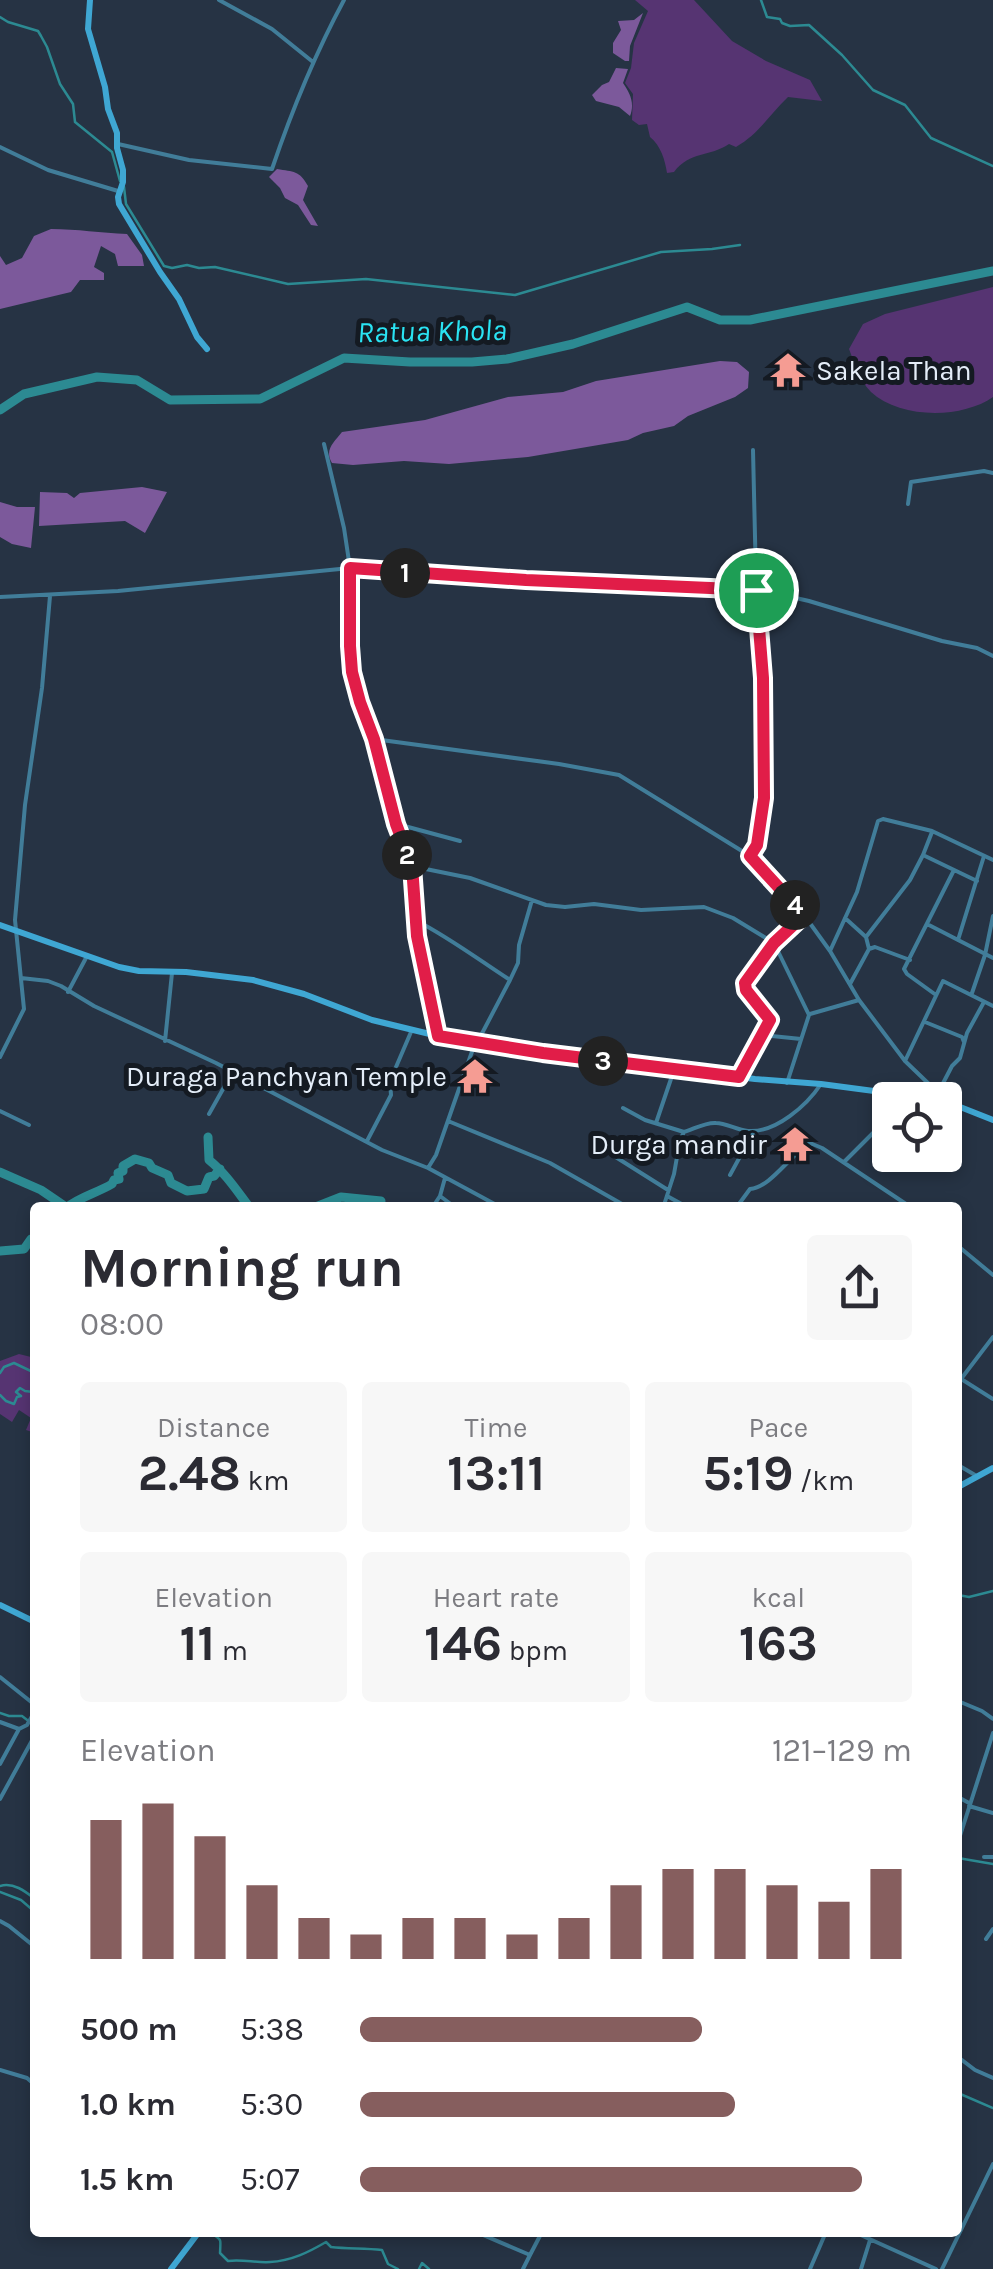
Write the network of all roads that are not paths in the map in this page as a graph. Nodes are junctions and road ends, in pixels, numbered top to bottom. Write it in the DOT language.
graph roads {
  1 [pos="90,0"];
  2 [pos="219,0"];
  3 [pos="344,0"];
  4 [pos="312,62"];
  5 [pos="117,144"];
  6 [pos="0,147"];
  7 [pos="118,191"];
  8 [pos="207,349"];
  9 [pos="324,444"];
  10 [pos="752,450"];
  11 [pos="993,473"];
  12 [pos="908,504"];
  13 [pos="350,568"];
  14 [pos="756,590"];
  15 [pos="50,596"];
  16 [pos="0,597"];
  17 [pos="993,656"];
  18 [pos="374,739"];
  19 [pos="396,824"];
  20 [pos="935,832"];
  21 [pos="460,842"];
  22 [pos="923,855"];
  23 [pos="750,856"];
  24 [pos="984,856"];
  25 [pos="993,860"];
  26 [pos="412,866"];
  27 [pos="954,870"];
  28 [pos="977,880"];
  29 [pos="532,900"];
  30 [pos="804,915"];
  31 [pos="993,916"];
  32 [pos="845,918"];
  33 [pos="417,921"];
  34 [pos="927,924"];
  35 [pos="0,925"];
  36 [pos="17,932"];
  37 [pos="866,937"];
  38 [pos="958,940"];
  39 [pos="774,943"];
  40 [pos="870,949"];
  41 [pos="830,951"];
  42 [pos="986,955"];
  43 [pos="88,956"];
  44 [pos="993,958"];
  45 [pos="910,960"];
  46 [pos="172,972"];
  47 [pos="21,978"];
  48 [pos="510,980"];
  49 [pos="850,988"];
  50 [pos="68,992"];
  51 [pos="971,994"];
  52 [pos="936,995"];
  53 [pos="859,1000"];
  54 [pos="984,1002"];
  55 [pos="993,1006"];
  56 [pos="809,1014"];
  57 [pos="925,1022"];
  58 [pos="412,1030"];
  59 [pos="762,1035"];
  60 [pos="438,1036"];
  61 [pos="801,1038"];
  62 [pos="165,1041"];
  63 [pos="476,1043"];
  64 [pos="965,1045"];
  65 [pos="0,1057"];
  66 [pos="905,1060"];
  67 [pos="674,1069"];
  68 [pos="232,1073"];
  69 [pos="739,1077"];
  70 [pos="787,1082"];
  71 [pos="928,1082"];
  72 [pos="945,1082"];
  73 [pos="821,1084"];
  74 [pos="872,1092"];
  75 [pos="623,1108"];
  76 [pos="962,1108"];
  77 [pos="0,1112"];
  78 [pos="208,1114"];
  79 [pos="993,1120"];
  80 [pos="448,1121"];
  81 [pos="656,1123"];
  82 [pos="29,1125"];
  83 [pos="754,1131"];
  84 [pos="684,1132"];
  85 [pos="872,1134"];
  86 [pos="367,1141"];
  87 [pos="614,1156"];
  88 [pos="844,1162"];
  89 [pos="428,1168"];
  90 [pos="730,1174"];
  91 [pos="445,1178"];
  92 [pos="668,1193"];
  93 [pos="440,1196"];
  94 [pos="436,1202"];
  95 [pos="448,1202"];
  96 [pos="491,1202"];
  97 [pos="618,1202"];
  98 [pos="665,1202"];
  99 [pos="681,1202"];
  100 [pos="740,1202"];
  101 [pos="903,1202"];
  102 [pos="962,1249"];
  103 [pos="993,1275"];
  104 [pos="993,1336"];
  105 [pos="962,1375"];
  106 [pos="962,1379"];
  107 [pos="993,1399"];
  108 [pos="962,1467"];
  109 [pos="993,1468"];
  110 [pos="978,1476"];
  111 [pos="962,1484"];
  112 [pos="0,1605"];
  113 [pos="30,1620"];
  114 [pos="0,1677"];
  115 [pos="962,1703"];
  116 [pos="30,1704"];
  117 [pos="30,1717"];
  118 [pos="993,1719"];
  119 [pos="0,1722"];
  120 [pos="19,1729"];
  121 [pos="993,1733"];
  122 [pos="30,1744"];
  123 [pos="0,1764"];
  124 [pos="0,1799"];
  125 [pos="962,1800"];
  126 [pos="968,1804"];
  127 [pos="993,1813"];
  128 [pos="962,1827"];
  129 [pos="984,1857"];
  130 [pos="993,1857"];
  131 [pos="0,1921"];
  132 [pos="993,1929"];
  133 [pos="986,1939"];
  134 [pos="30,1943"];
  135 [pos="962,2060"];
  136 [pos="0,2070"];
  137 [pos="993,2078"];
  138 [pos="30,2080"];
  139 [pos="993,2164"];
  140 [pos="962,2224"];
  141 [pos="196,2237"];
  142 [pos="488,2237"];
  143 [pos="539,2237"];
  144 [pos="824,2237"];
  145 [pos="864,2237"];
  146 [pos="955,2237"];
  147 [pos="870,2240"];
  148 [pos="530,2255"];
  149 [pos="171,2269"];
  150 [pos="524,2269"];
  151 [pos="810,2269"];
  152 [pos="861,2269"];
  153 [pos="939,2269"];
  1 -- 5 [label="street"];
  2 -- 4 [label="street"];
  3 -- 4 [label="street"];
  4 -- 5 [label="street"];
  5 -- 7 [label="street"];
  6 -- 7 [label="street"];
  7 -- 8 [label="street"];
  9 -- 13 [label="street"];
  10 -- 14 [label="street"];
  11 -- 12 [label="street"];
  13 -- 14 [label="street"];
  13 -- 15 [label="street"];
  13 -- 18 [label="street"];
  14 -- 17 [label="street"];
  14 -- 23 [label="street"];
  15 -- 16 [label="street"];
  15 -- 36 [label="street"];
  18 -- 19 [label="street"];
  18 -- 23 [label="street"];
  19 -- 21 [label="street"];
  19 -- 26 [label="street"];
  20 -- 22 [label="street"];
  20 -- 24 [label="street"];
  20 -- 32 [label="street"];
  22 -- 27 [label="street"];
  22 -- 37 [label="street"];
  23 -- 30 [label="street"];
  24 -- 25 [label="street"];
  24 -- 28 [label="street"];
  26 -- 29 [label="street"];
  26 -- 33 [label="street"];
  27 -- 28 [label="street"];
  27 -- 34 [label="street"];
  28 -- 38 [label="street"];
  29 -- 39 [label="street"];
  29 -- 48 [label="street"];
  30 -- 39 [label="street"];
  30 -- 41 [label="street"];
  31 -- 42 [label="street"];
  32 -- 37 [label="street"];
  32 -- 41 [label="street"];
  33 -- 48 [label="street"];
  33 -- 60 [label="street"];
  34 -- 38 [label="street"];
  34 -- 45 [label="street"];
  35 -- 36 [label="street"];
  36 -- 43 [label="street"];
  36 -- 47 [label="street"];
  37 -- 40 [label="street"];
  38 -- 42 [label="street"];
  39 -- 56 [label="street"];
  39 -- 59 [label="street"];
  40 -- 45 [label="street"];
  40 -- 49 [label="street"];
  41 -- 49 [label="street"];
  42 -- 44 [label="street"];
  42 -- 51 [label="street"];
  43 -- 46 [label="street"];
  43 -- 50 [label="street"];
  45 -- 52 [label="street"];
  46 -- 58 [label="street"];
  46 -- 62 [label="street"];
  47 -- 50 [label="street"];
  47 -- 65 [label="street"];
  48 -- 63 [label="street"];
  49 -- 53 [label="street"];
  50 -- 62 [label="street"];
  51 -- 52 [label="street"];
  51 -- 54 [label="street"];
  52 -- 57 [label="street"];
  53 -- 56 [label="street"];
  53 -- 66 [label="street"];
  54 -- 55 [label="street"];
  54 -- 64 [label="street"];
  56 -- 61 [label="street"];
  57 -- 64 [label="street"];
  57 -- 66 [label="street"];
  58 -- 60 [label="street"];
  58 -- 86 [label="street"];
  59 -- 61 [label="street"];
  59 -- 69 [label="street"];
  60 -- 63 [label="street"];
  61 -- 70 [label="street"];
  62 -- 68 [label="street"];
  63 -- 67 [label="street"];
  63 -- 80 [label="street"];
  64 -- 72 [label="street"];
  66 -- 71 [label="street"];
  67 -- 69 [label="street"];
  67 -- 81 [label="street"];
  68 -- 78 [label="street"];
  68 -- 86 [label="street"];
  69 -- 70 [label="street"];
  70 -- 73 [label="street"];
  73 -- 74 [label="street"];
  73 -- 83 [label="street"];
  75 -- 81 [label="street"];
  76 -- 79 [label="street"];
  77 -- 82 [label="street"];
  80 -- 89 [label="street"];
  80 -- 97 [label="street"];
  81 -- 84 [label="street"];
  83 -- 84 [label="street"];
  83 -- 90 [label="street"];
  84 -- 92 [label="street"];
  85 -- 88 [label="street"];
  86 -- 89 [label="street"];
  87 -- 92 [label="street"];
  88 -- 100 [label="street"];
  88 -- 101 [label="street"];
  89 -- 91 [label="street"];
  91 -- 93 [label="street"];
  91 -- 96 [label="street"];
  92 -- 98 [label="street"];
  92 -- 99 [label="street"];
  93 -- 94 [label="street"];
  93 -- 95 [label="street"];
  102 -- 103 [label="street"];
  104 -- 105 [label="street"];
  106 -- 107 [label="street"];
  108 -- 110 [label="street"];
  109 -- 110 [label="street"];
  110 -- 111 [label="street"];
  112 -- 113 [label="street"];
  114 -- 116 [label="street"];
  115 -- 118 [label="street"];
  117 -- 120 [label="street"];
  119 -- 120 [label="street"];
  120 -- 123 [label="street"];
  121 -- 126 [label="street"];
  122 -- 124 [label="street"];
  125 -- 126 [label="street"];
  126 -- 127 [label="street"];
  126 -- 128 [label="street"];
  129 -- 130 [label="street"];
  131 -- 134 [label="street"];
  132 -- 133 [label="street"];
  135 -- 137 [label="street"];
  136 -- 138 [label="street"];
  139 -- 140 [label="street"];
  141 -- 149 [label="street"];
  142 -- 148 [label="street"];
  143 -- 148 [label="street"];
  144 -- 151 [label="street"];
  145 -- 147 [label="street"];
  146 -- 153 [label="street"];
  147 -- 152 [label="street"];
  147 -- 153 [label="street"];
  148 -- 150 [label="street"];
}
